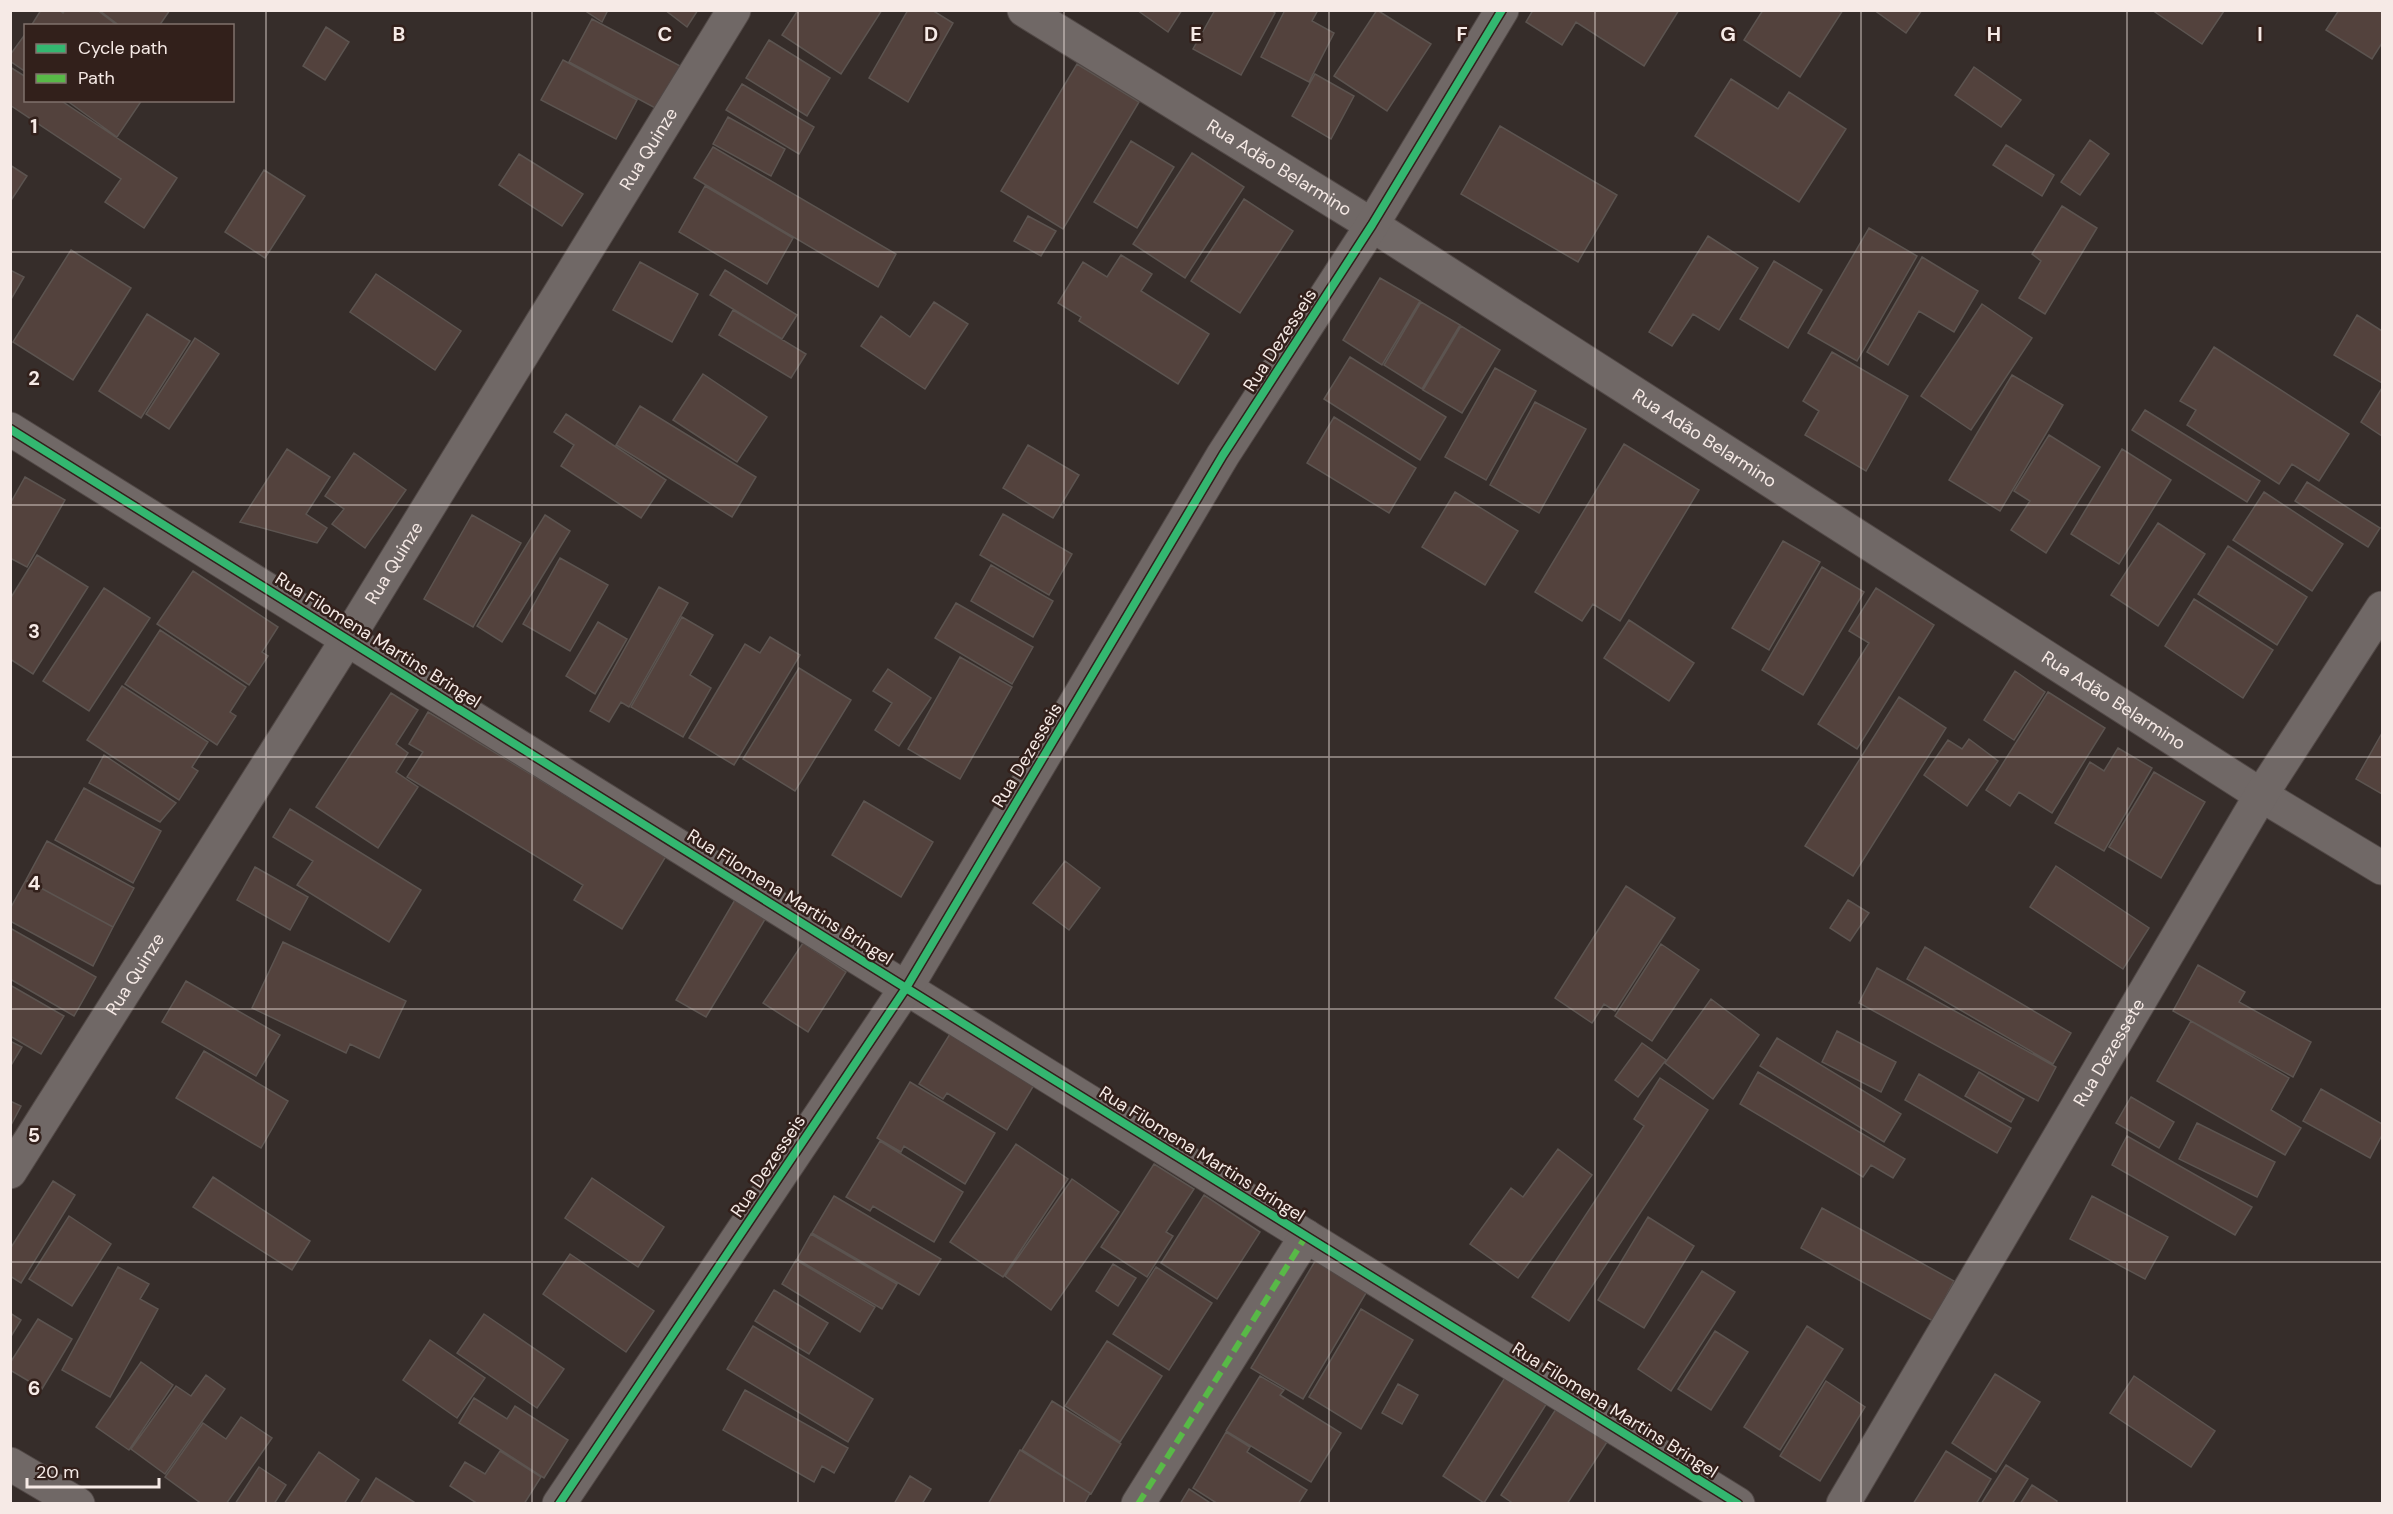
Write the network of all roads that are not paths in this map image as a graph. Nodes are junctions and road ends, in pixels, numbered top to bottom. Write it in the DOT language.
graph roads {
  1 [pos="734,10"];
  2 [pos="1024,10"];
  3 [pos="1502,10"];
  4 [pos="1372,225"];
  5 [pos="10,429"];
  6 [pos="2382,608"];
  7 [pos="348,638"];
  8 [pos="2261,795"];
  9 [pos="2382,868"];
  10 [pos="906,988"];
  11 [pos="10,1172"];
  12 [pos="1306,1236"];
  13 [pos="10,1464"];
  14 [pos="78,1503"];
  15 [pos="559,1503"];
  16 [pos="1138,1503"];
  17 [pos="1737,1503"];
  18 [pos="1844,1503"];
  1 -- 7 [label="street, Rua Quinze"];
  2 -- 4 [label="street, Rua Adão Belarmino"];
  3 -- 4 [label="street, Rua Dezesseis"];
  4 -- 8 [label="street, Rua Adão Belarmino"];
  4 -- 10 [label="street, Rua Dezesseis"];
  5 -- 7 [label="street, Rua Filomena Martins Bringel"];
  6 -- 8 [label="street, Rua Dezessete"];
  7 -- 10 [label="street, Rua Filomena Martins Bringel"];
  7 -- 11 [label="street, Rua Quinze"];
  8 -- 9 [label="street, Rua Adão Belarmino"];
  8 -- 18 [label="street, Rua Dezessete"];
  10 -- 12 [label="street, Rua Filomena Martins Bringel"];
  10 -- 15 [label="street, Rua Dezesseis"];
  12 -- 16 [label="street"];
  12 -- 17 [label="street, Rua Filomena Martins Bringel"];
  13 -- 14 [label="street"];
}
